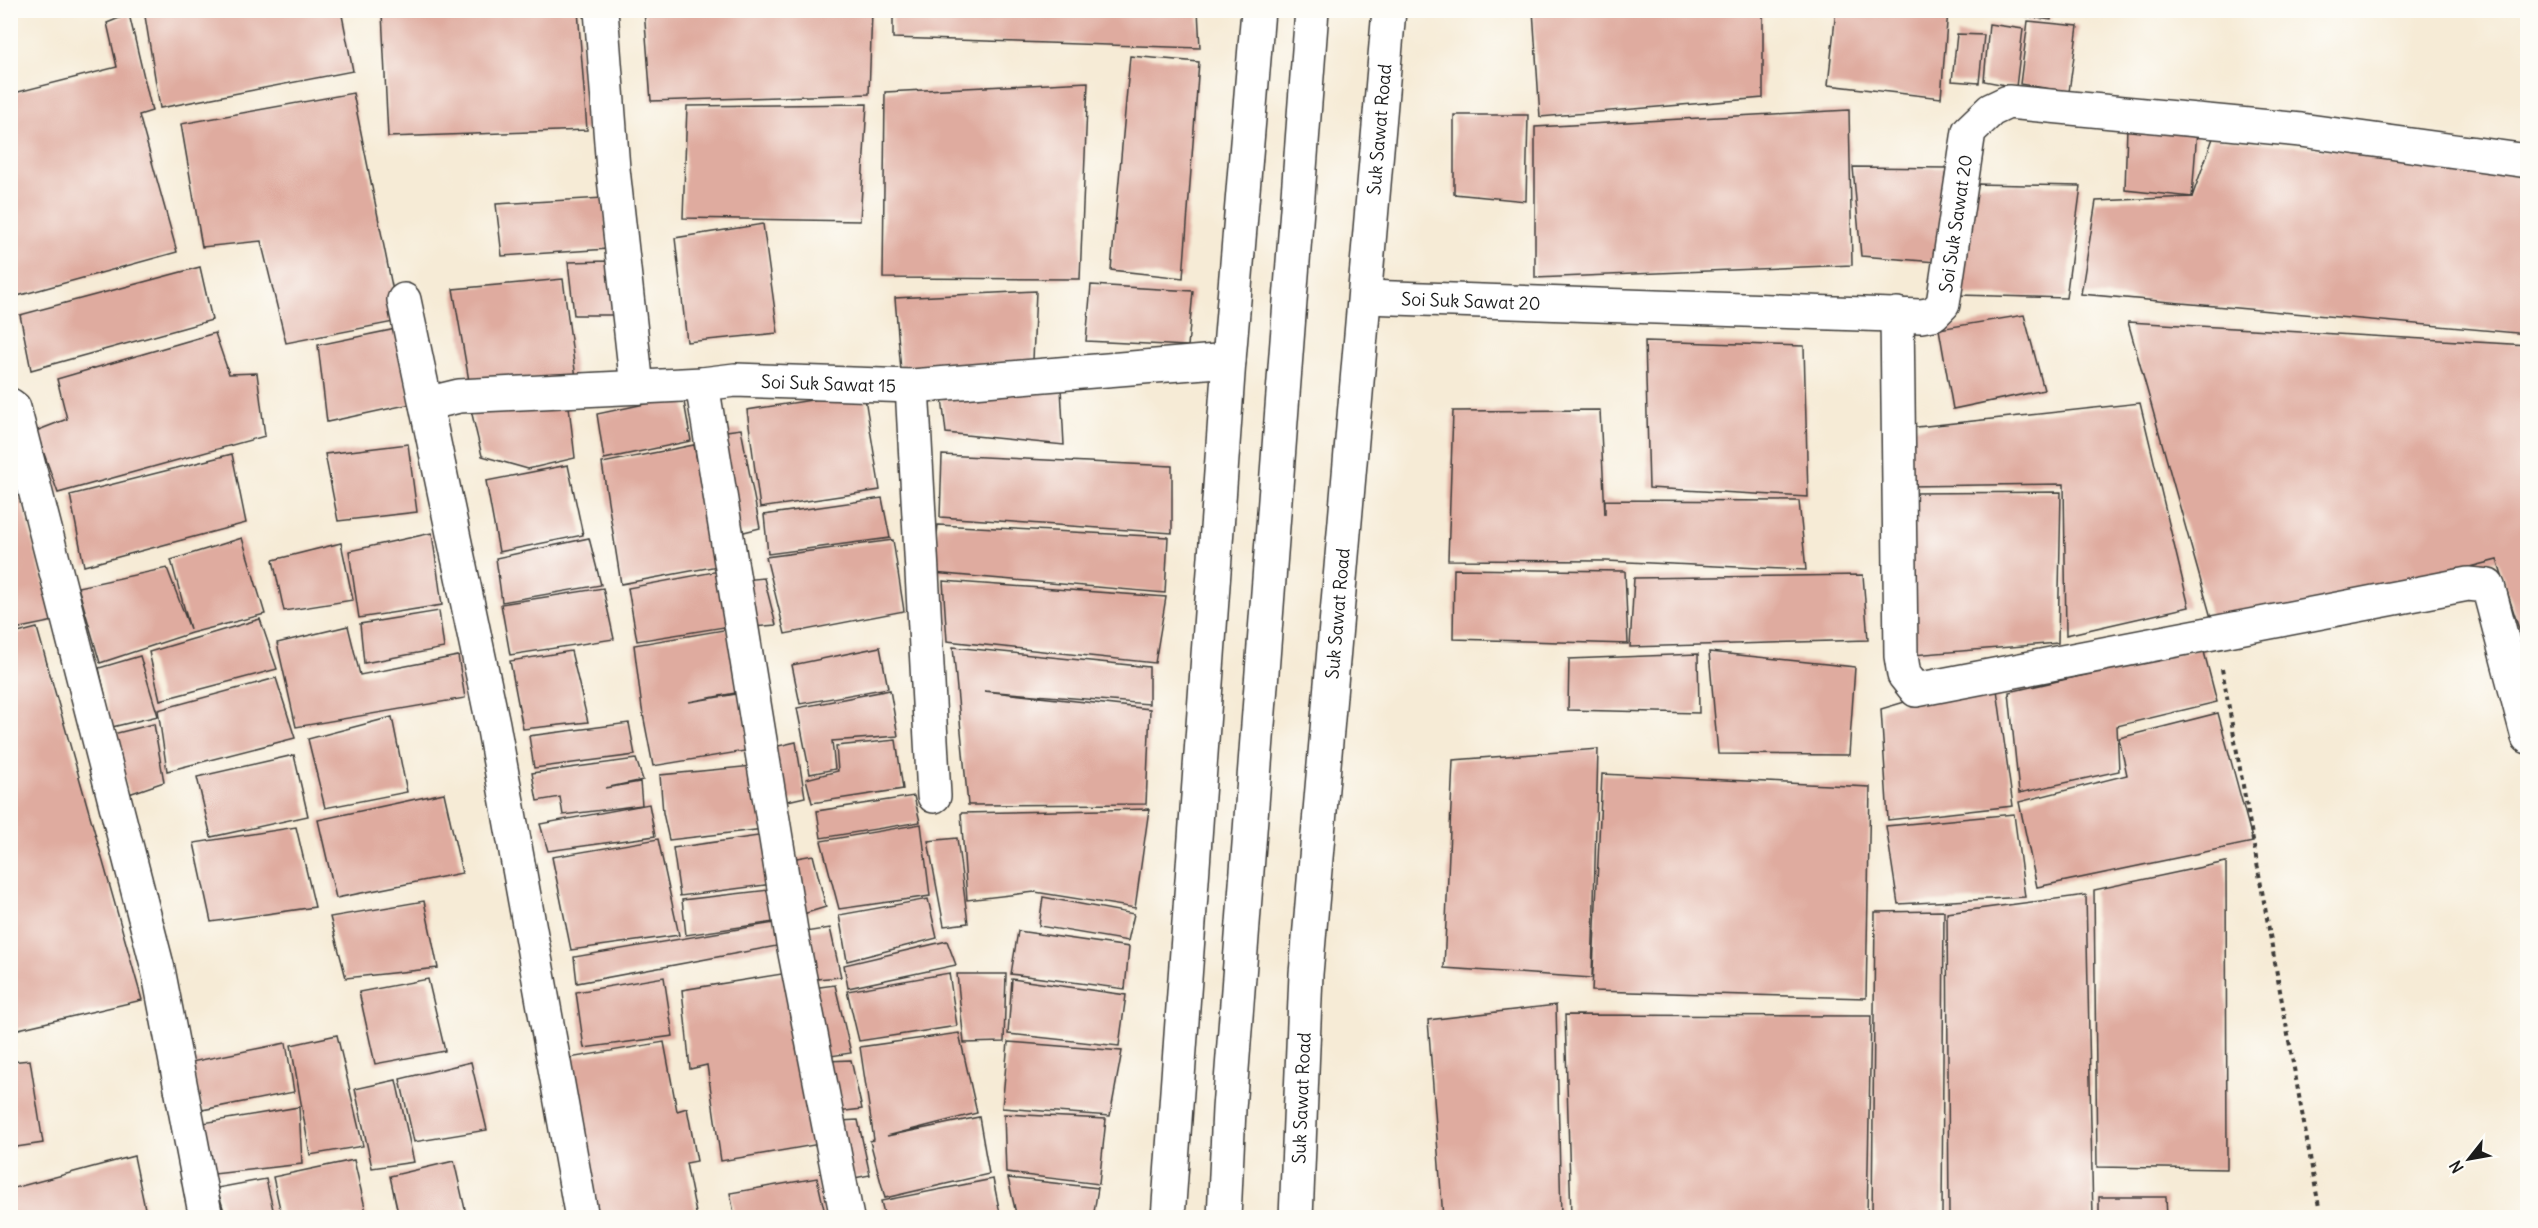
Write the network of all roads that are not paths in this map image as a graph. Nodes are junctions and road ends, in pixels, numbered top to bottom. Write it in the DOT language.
graph roads {
  1 [pos="601,10"];
  2 [pos="1258,10"];
  3 [pos="1312,10"];
  4 [pos="1389,10"];
  5 [pos="2528,161"];
  6 [pos="1365,297"];
  7 [pos="404,300"];
  8 [pos="1897,314"];
  9 [pos="1229,360"];
  10 [pos="702,384"];
  11 [pos="912,386"];
  12 [pos="637,387"];
  13 [pos="426,404"];
  14 [pos="10,405"];
  15 [pos="2528,737"];
  16 [pos="934,796"];
  17 [pos="206,1218"];
  18 [pos="582,1218"];
  19 [pos="847,1218"];
  20 [pos="1168,1218"];
  21 [pos="1224,1218"];
  22 [pos="1296,1218"];
  1 -- 12 [label="street"];
  2 -- 9 [label="street"];
  3 -- 21 [label="street"];
  4 -- 6 [label="street, Suk Sawat Road"];
  5 -- 8 [label="street, Soi Suk Sawat 20"];
  6 -- 8 [label="street, Soi Suk Sawat 20"];
  6 -- 22 [label="street, Suk Sawat Road"];
  7 -- 13 [label="street"];
  8 -- 15 [label="street"];
  9 -- 11 [label="street, Soi Suk Sawat 15"];
  9 -- 20 [label="street"];
  10 -- 11 [label="street, Soi Suk Sawat 15"];
  10 -- 12 [label="street, Soi Suk Sawat 15"];
  10 -- 19 [label="street"];
  11 -- 16 [label="street"];
  12 -- 13 [label="street, Soi Suk Sawat 15"];
  13 -- 18 [label="street"];
  14 -- 17 [label="street"];
}
